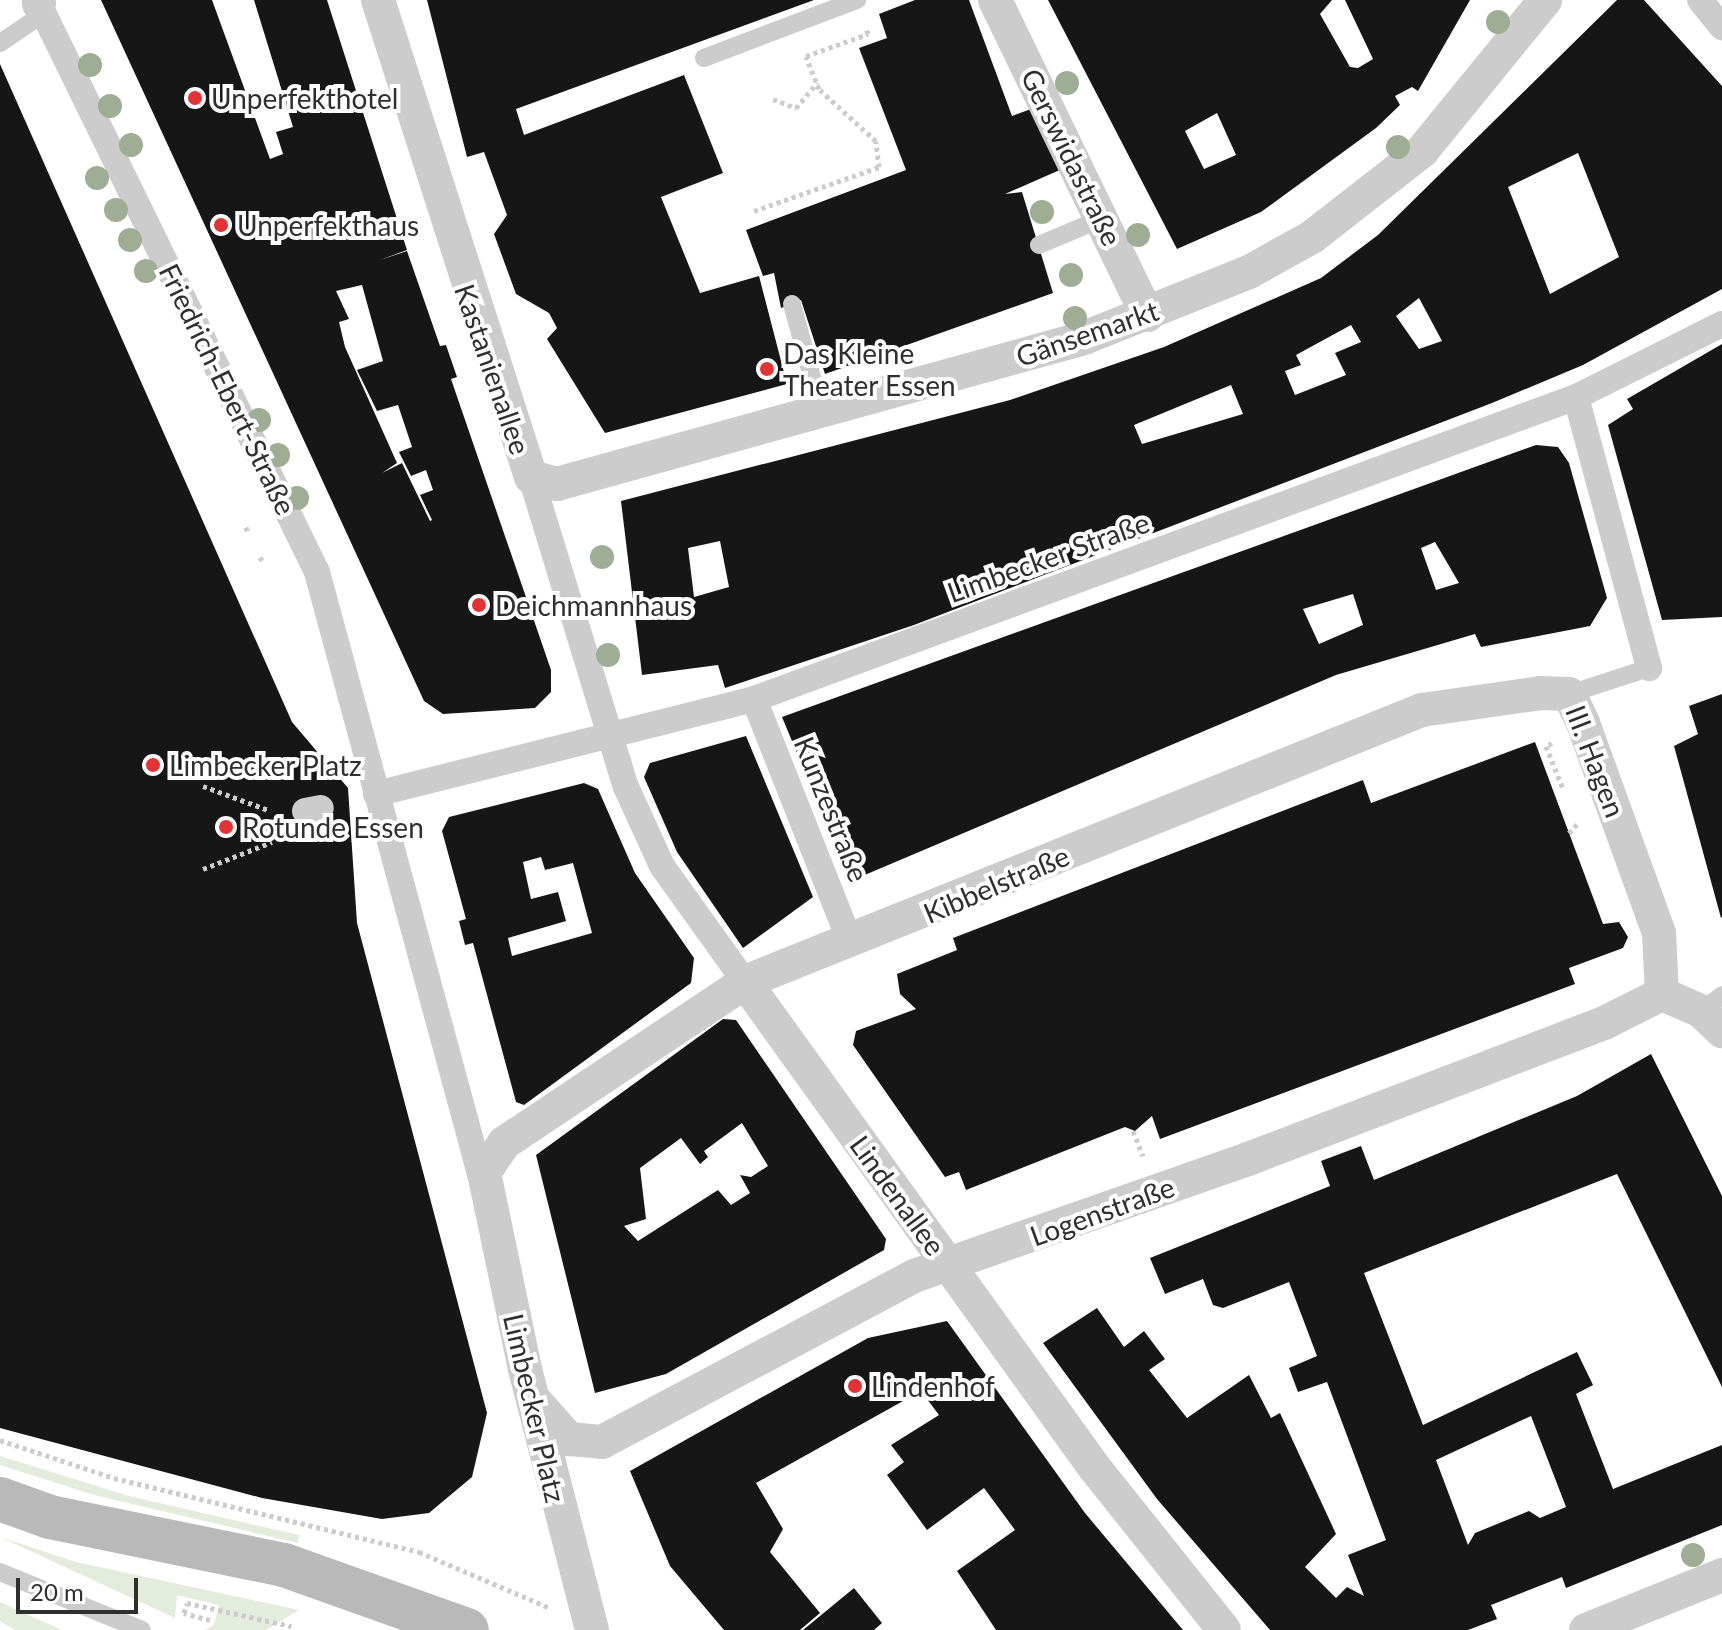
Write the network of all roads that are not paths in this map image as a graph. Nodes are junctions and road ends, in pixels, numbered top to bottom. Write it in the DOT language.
graph roads {
  1 [pos="378,0"];
  2 [pos="857,0"];
  3 [pos="995,0"];
  4 [pos="1545,0"];
  5 [pos="1700,0"];
  6 [pos="39,2"];
  7 [pos="1722,27"];
  8 [pos="0,43"];
  9 [pos="704,58"];
  10 [pos="1097,204"];
  11 [pos="1039,245"];
  12 [pos="798,314"];
  13 [pos="1147,315"];
  14 [pos="1722,324"];
  15 [pos="1576,397"];
  16 [pos="822,414"];
  17 [pos="531,477"];
  18 [pos="1649,668"];
  19 [pos="1569,694"];
  20 [pos="754,699"];
  21 [pos="607,739"];
  22 [pos="376,794"];
  23 [pos="850,941"];
  24 [pos="745,982"];
  25 [pos="1662,994"];
  26 [pos="1715,1012"];
  27 [pos="483,1185"];
  28 [pos="949,1266"];
  29 [pos="531,1395"];
  30 [pos="0,1499"];
  31 [pos="0,1572"];
  32 [pos="1722,1575"];
  33 [pos="142,1630"];
  34 [pos="467,1630"];
  35 [pos="592,1630"];
  36 [pos="1224,1630"];
  37 [pos="1586,1630"];
  1 -- 17 [label="street, Kastanienallee"];
  2 -- 9 [label="lane"];
  3 -- 10 [label="street, Gerswidastraße"];
  4 -- 13 [label="street, Gänsemarkt"];
  5 -- 7 [label="street"];
  6 -- 8 [label="lane"];
  6 -- 22 [label="street, Friedrich-Ebert-Straße"];
  10 -- 11 [label="lane"];
  10 -- 13 [label="street, Gerswidastraße"];
  12 -- 16 [label="lane"];
  13 -- 16 [label="street, Gänsemarkt"];
  14 -- 15 [label="street, Limbecker Straße"];
  15 -- 18 [label="street, III. Hagen"];
  15 -- 20 [label="street, Limbecker Straße"];
  16 -- 17 [label="street, Gänsemarkt"];
  17 -- 21 [label="street, Kastanienallee"];
  18 -- 19 [label="lane, III. Hagen"];
  19 -- 23 [label="street, Kibbelstraße"];
  19 -- 25 [label="street, III. Hagen"];
  20 -- 21 [label="street, Limbecker Straße"];
  20 -- 23 [label="street, Kunzestraße"];
  21 -- 22 [label="street, Limbecker Straße"];
  21 -- 24 [label="street, Lindenallee"];
  22 -- 27 [label="street, Friedrich-Ebert-Straße"];
  23 -- 24 [label="street, Kibbelstraße"];
  24 -- 27 [label="street, Kibbelstraße"];
  24 -- 28 [label="street, Lindenallee"];
  25 -- 26 [label="street"];
  25 -- 28 [label="street, Logenstraße"];
  27 -- 29 [label="street, Limbecker Platz"];
  28 -- 29 [label="street, Logenstraße"];
  28 -- 36 [label="street, Lindenallee"];
  29 -- 35 [label="street, Limbecker Platz"];
  30 -- 34 [label="main road"];
  31 -- 33 [label="lane"];
  32 -- 37 [label="street"];
}
